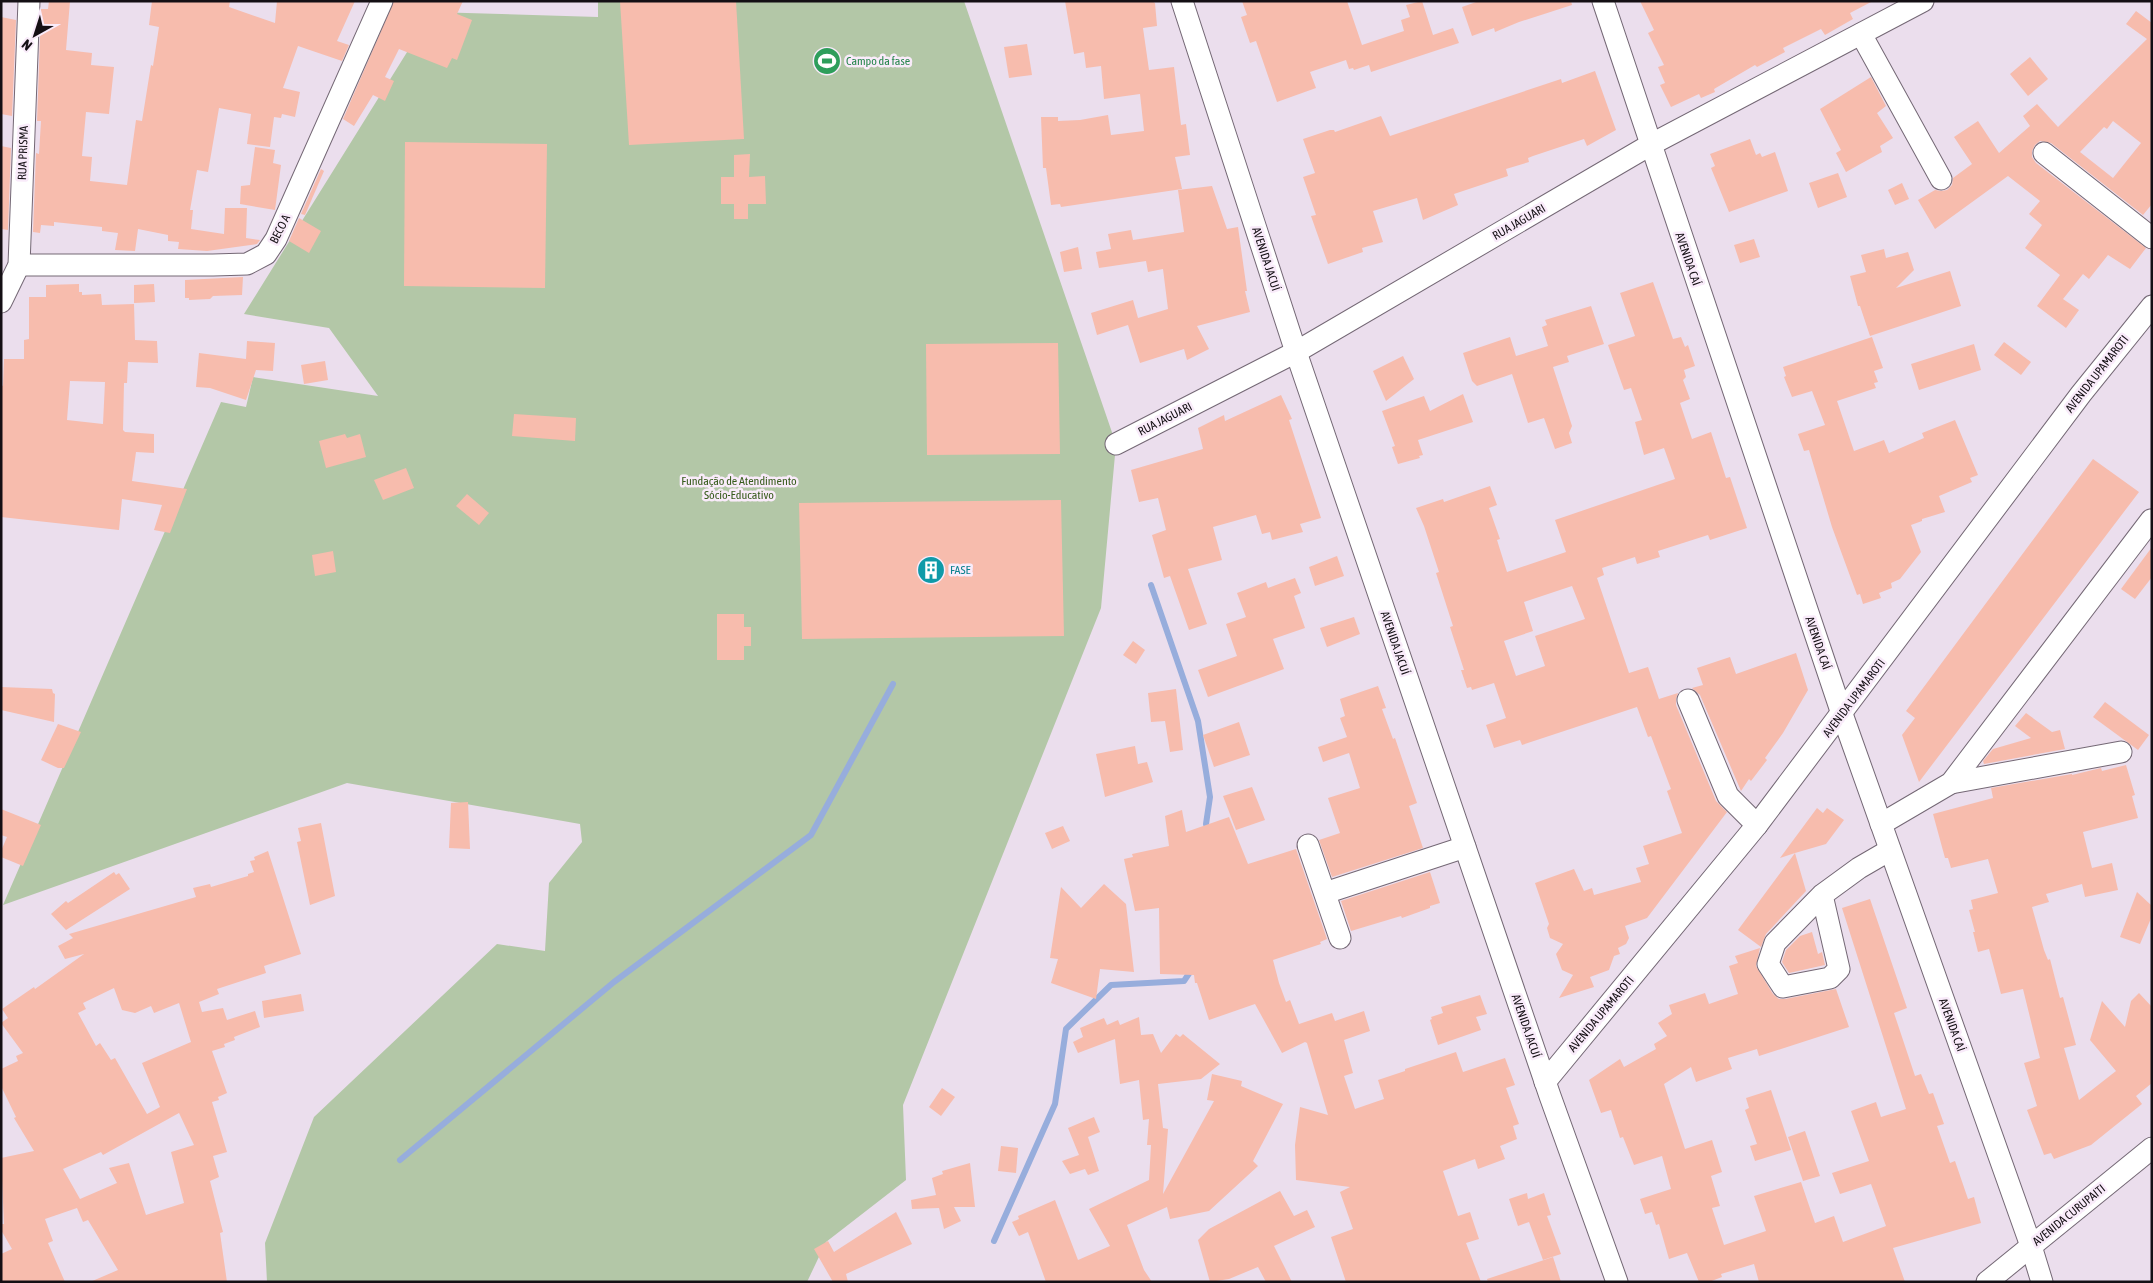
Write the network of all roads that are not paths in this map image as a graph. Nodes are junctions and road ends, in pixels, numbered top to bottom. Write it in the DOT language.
graph roads {
  1 [pos="30,1"];
  2 [pos="382,1"];
  3 [pos="1182,1"];
  4 [pos="1603,1"];
  5 [pos="1923,1"];
  6 [pos="1861,34"];
  7 [pos="1650,146"];
  8 [pos="2044,153"];
  9 [pos="1941,179"];
  10 [pos="2152,238"];
  11 [pos="18,265"];
  12 [pos="1,302"];
  13 [pos="2152,306"];
  14 [pos="1296,352"];
  15 [pos="1116,444"];
  16 [pos="2150,520"];
  17 [pos="1688,700"];
  18 [pos="1842,714"];
  19 [pos="2121,752"];
  20 [pos="1951,783"];
  21 [pos="1881,824"];
  22 [pos="1757,825"];
  23 [pos="1308,845"];
  24 [pos="1465,847"];
  25 [pos="1890,850"];
  26 [pos="1324,893"];
  27 [pos="1822,895"];
  28 [pos="1340,938"];
  29 [pos="1545,1082"];
  30 [pos="2152,1148"];
  31 [pos="2031,1246"];
  32 [pos="1617,1282"];
  33 [pos="1987,1282"];
  34 [pos="2042,1282"];
  1 -- 11 [label="street, RUA PRISMA"];
  2 -- 11 [label="street, BECO A"];
  3 -- 14 [label="street, AVENIDA JACUÍ"];
  4 -- 7 [label="street, AVENIDA CAÍ"];
  5 -- 6 [label="street, RUA JAGUARI"];
  6 -- 7 [label="street, RUA JAGUARI"];
  6 -- 9 [label="street"];
  7 -- 14 [label="street, RUA JAGUARI"];
  7 -- 18 [label="street, AVENIDA CAÍ"];
  8 -- 10 [label="street"];
  11 -- 12 [label="street, RUA PRISMA"];
  13 -- 18 [label="street, AVENIDA UPAMAROTI"];
  14 -- 15 [label="street, RUA JAGUARI"];
  14 -- 24 [label="street, AVENIDA JACUÍ"];
  16 -- 20 [label="street"];
  17 -- 22 [label="street"];
  18 -- 21 [label="street, AVENIDA CAÍ"];
  18 -- 22 [label="street, AVENIDA UPAMAROTI"];
  19 -- 20 [label="street"];
  20 -- 21 [label="street"];
  21 -- 25 [label="street, AVENIDA CAÍ"];
  22 -- 29 [label="street, AVENIDA UPAMAROTI"];
  23 -- 26 [label="street"];
  24 -- 26 [label="street"];
  24 -- 29 [label="street, AVENIDA JACUÍ"];
  25 -- 27 [label="street"];
  25 -- 31 [label="street, AVENIDA CAÍ"];
  26 -- 28 [label="street"];
  29 -- 32 [label="street, AVENIDA JACUÍ"];
  30 -- 31 [label="street, AVENIDA CURUPAITI"];
  31 -- 33 [label="street, AVENIDA CURUPAITI"];
  31 -- 34 [label="street, AVENIDA CAÍ"];
}
